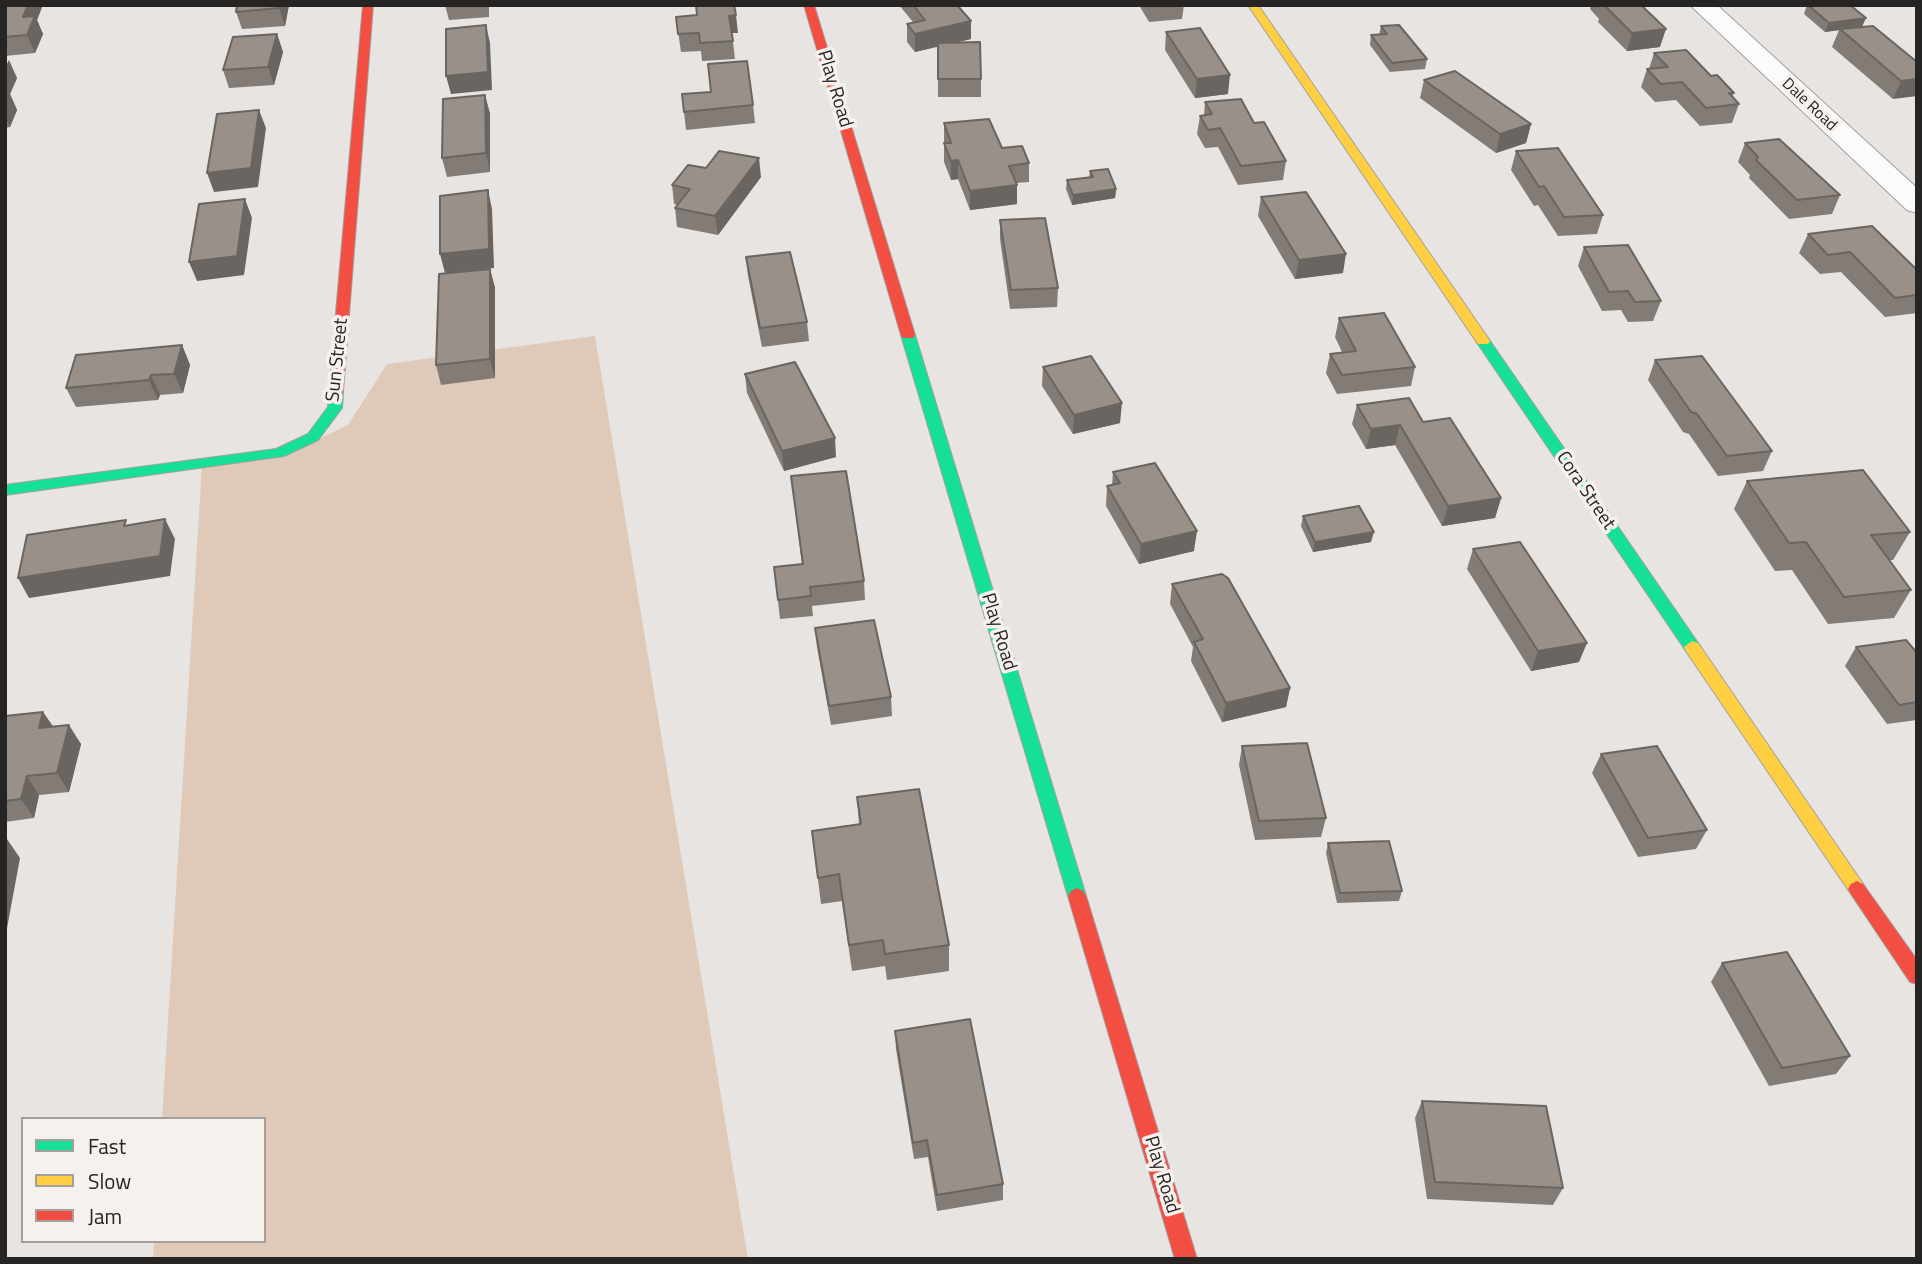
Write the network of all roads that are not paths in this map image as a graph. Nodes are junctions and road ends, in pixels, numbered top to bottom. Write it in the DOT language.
graph roads {
  1 [pos="368,5"];
  2 [pos="809,5"];
  3 [pos="1253,5"];
  4 [pos="1702,5"];
  5 [pos="1917,204"];
  6 [pos="5,490"];
  7 [pos="1917,976"];
  8 [pos="1186,1259"];
  1 -- 6 [label="street, Sun Street"];
  2 -- 8 [label="street, Play Road"];
  3 -- 7 [label="street, Cora Street"];
  4 -- 5 [label="street, Dale Road"];
}
